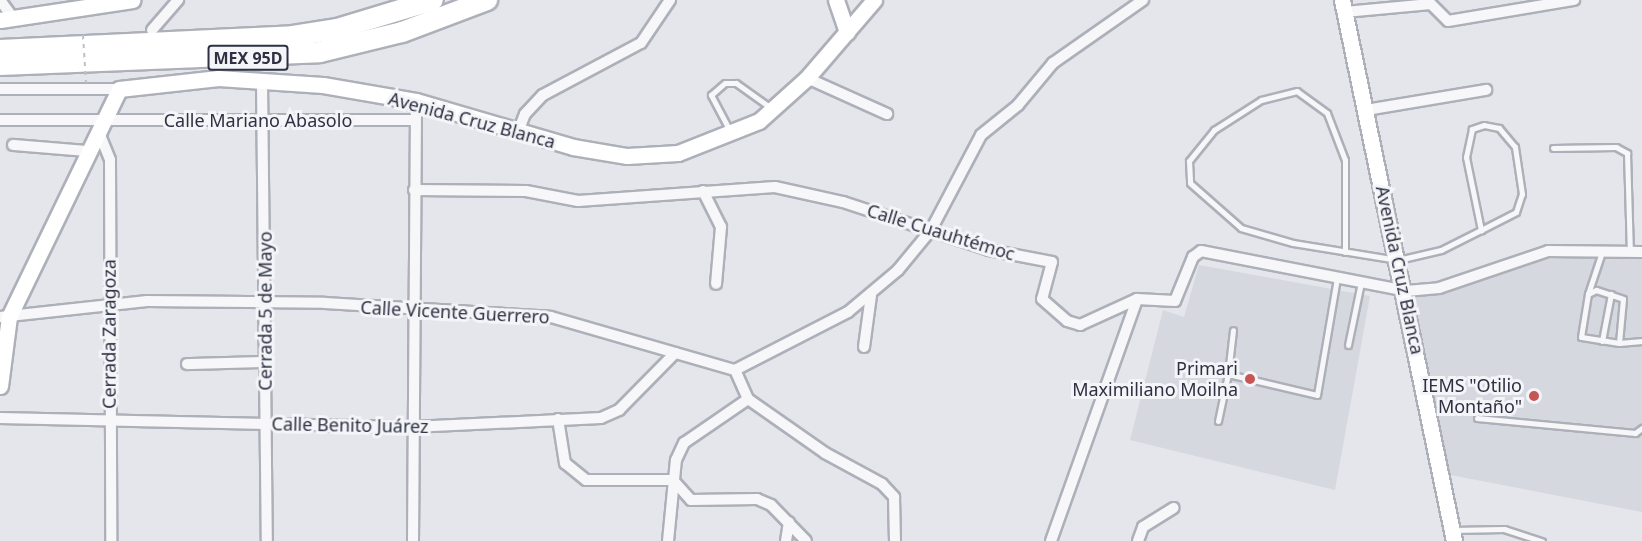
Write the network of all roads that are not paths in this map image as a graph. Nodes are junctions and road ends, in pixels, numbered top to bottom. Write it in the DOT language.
graph roads {
  1 [pos="0,0"];
  2 [pos="132,0"];
  3 [pos="178,0"];
  4 [pos="433,0"];
  5 [pos="487,0"];
  6 [pos="670,0"];
  7 [pos="836,0"];
  8 [pos="874,0"];
  9 [pos="1143,0"];
  10 [pos="1574,0"];
  11 [pos="1344,6"];
  12 [pos="7,19"];
  13 [pos="152,30"];
  14 [pos="847,32"];
  15 [pos="0,50"];
  16 [pos="0,65"];
  17 [pos="807,78"];
  18 [pos="262,82"];
  19 [pos="0,89"];
  20 [pos="119,89"];
  21 [pos="1486,90"];
  22 [pos="416,101"];
  23 [pos="772,109"];
  24 [pos="1366,110"];
  25 [pos="887,114"];
  26 [pos="0,120"];
  27 [pos="415,120"];
  28 [pos="262,121"];
  29 [pos="100,125"];
  30 [pos="518,132"];
  31 [pos="732,134"];
  32 [pos="13,145"];
  33 [pos="1553,148"];
  34 [pos="88,151"];
  35 [pos="414,190"];
  36 [pos="703,192"];
  37 [pos="931,230"];
  38 [pos="1481,230"];
  39 [pos="1345,252"];
  40 [pos="1642,252"];
  41 [pos="1630,253"];
  42 [pos="1601,255"];
  43 [pos="1398,260"];
  44 [pos="1338,276"];
  45 [pos="1362,281"];
  46 [pos="716,284"];
  47 [pos="1406,291"];
  48 [pos="1588,294"];
  49 [pos="1611,294"];
  50 [pos="871,295"];
  51 [pos="1137,299"];
  52 [pos="267,304"];
  53 [pos="108,306"];
  54 [pos="415,309"];
  55 [pos="4,317"];
  56 [pos="1233,330"];
  57 [pos="1602,341"];
  58 [pos="1642,341"];
  59 [pos="1619,343"];
  60 [pos="1348,345"];
  61 [pos="864,347"];
  62 [pos="675,352"];
  63 [pos="266,362"];
  64 [pos="187,364"];
  65 [pos="735,370"];
  66 [pos="1228,374"];
  67 [pos="0,386"];
  68 [pos="748,399"];
  69 [pos="109,416"];
  70 [pos="0,418"];
  71 [pos="1477,418"];
  72 [pos="558,419"];
  73 [pos="1218,421"];
  74 [pos="265,424"];
  75 [pos="412,427"];
  76 [pos="1642,428"];
  77 [pos="673,480"];
  78 [pos="1174,508"];
  79 [pos="789,522"];
  80 [pos="1453,536"];
  81 [pos="111,541"];
  82 [pos="267,541"];
  83 [pos="413,541"];
  84 [pos="668,541"];
  85 [pos="786,541"];
  86 [pos="806,541"];
  87 [pos="895,541"];
  88 [pos="1051,541"];
  89 [pos="1138,541"];
  90 [pos="1542,541"];
  1 -- 12 [label="street"];
  2 -- 12 [label="main road"];
  3 -- 13 [label="street"];
  4 -- 15 [label="highway, MEX 95D"];
  5 -- 16 [label="highway, MEX 95D"];
  6 -- 30 [label="street"];
  7 -- 14 [label="main road"];
  8 -- 14 [label="main road, Avenida Cruz Blanca"];
  9 -- 37 [label="street"];
  10 -- 11 [label="street"];
  11 -- 24 [label="main road, Avenida Cruz Blanca"];
  14 -- 17 [label="main road, Avenida Cruz Blanca"];
  17 -- 23 [label="main road, Avenida Cruz Blanca"];
  17 -- 25 [label="street"];
  18 -- 20 [label="main road, Avenida Cruz Blanca"];
  18 -- 22 [label="main road, Avenida Cruz Blanca"];
  18 -- 28 [label="street, Cerrada 5 de Mayo"];
  19 -- 20 [label="street"];
  20 -- 29 [label="main road"];
  21 -- 24 [label="street"];
  22 -- 27 [label="street"];
  22 -- 30 [label="main road, Avenida Cruz Blanca"];
  23 -- 31 [label="main road, Avenida Cruz Blanca"];
  23 -- 31 [label="lane"];
  24 -- 43 [label="main road, Avenida Cruz Blanca"];
  26 -- 29 [label="street, Calle Mariano Abasolo"];
  27 -- 28 [label="street, Calle Mariano Abasolo"];
  27 -- 35 [label="street"];
  28 -- 29 [label="street, Calle Mariano Abasolo"];
  28 -- 52 [label="street, Cerrada 5 de Mayo"];
  29 -- 34 [label="main road"];
  29 -- 53 [label="street, Cerrada Zaragoza"];
  30 -- 31 [label="main road, Avenida Cruz Blanca"];
  32 -- 34 [label="street"];
  33 -- 41 [label="lane"];
  34 -- 55 [label="main road"];
  35 -- 36 [label="street, Calle Cuauhtémoc"];
  35 -- 54 [label="street"];
  36 -- 37 [label="street, Calle Cuauhtémoc"];
  36 -- 46 [label="street"];
  37 -- 50 [label="street"];
  37 -- 51 [label="street, Calle Cuauhtémoc"];
  38 -- 38 [label="lane"];
  38 -- 43 [label="lane"];
  39 -- 39 [label="lane"];
  39 -- 43 [label="lane"];
  40 -- 41 [label="street"];
  41 -- 42 [label="street"];
  42 -- 47 [label="street"];
  42 -- 48 [label="lane"];
  43 -- 47 [label="main road, Avenida Cruz Blanca"];
  44 -- 45 [label="street"];
  44 -- 51 [label="street"];
  44 -- 66 [label="lane"];
  45 -- 47 [label="street"];
  45 -- 60 [label="lane"];
  47 -- 80 [label="main road, Avenida Cruz Blanca"];
  48 -- 49 [label="lane"];
  48 -- 57 [label="lane"];
  49 -- 57 [label="lane"];
  49 -- 59 [label="lane"];
  50 -- 61 [label="street"];
  50 -- 65 [label="street"];
  51 -- 88 [label="street"];
  52 -- 53 [label="street, Calle Vicente Guerrero"];
  52 -- 54 [label="street, Calle Vicente Guerrero"];
  52 -- 63 [label="street, Cerrada 5 de Mayo"];
  53 -- 55 [label="street, Calle Vicente Guerrero"];
  53 -- 69 [label="street, Cerrada Zaragoza"];
  54 -- 62 [label="street, Calle Vicente Guerrero"];
  54 -- 75 [label="street"];
  55 -- 67 [label="main road"];
  56 -- 66 [label="lane"];
  57 -- 59 [label="lane"];
  58 -- 59 [label="lane"];
  62 -- 65 [label="street, Calle Vicente Guerrero"];
  62 -- 72 [label="street, Calle Benito Juárez"];
  63 -- 64 [label="street"];
  63 -- 74 [label="street, Cerrada 5 de Mayo"];
  65 -- 68 [label="street"];
  66 -- 73 [label="lane"];
  68 -- 77 [label="street"];
  68 -- 87 [label="street"];
  69 -- 70 [label="street, Calle Benito Juárez"];
  69 -- 74 [label="street, Calle Benito Juárez"];
  69 -- 81 [label="street, Cerrada Zaragoza"];
  71 -- 76 [label="lane"];
  72 -- 75 [label="street, Calle Benito Juárez"];
  72 -- 77 [label="street"];
  74 -- 75 [label="street, Calle Benito Juárez"];
  74 -- 82 [label="street, Cerrada 5 de Mayo"];
  75 -- 83 [label="street"];
  77 -- 79 [label="street"];
  77 -- 84 [label="street"];
  78 -- 89 [label="street"];
  79 -- 85 [label="street"];
  79 -- 86 [label="street"];
  80 -- 90 [label="lane"];
}
